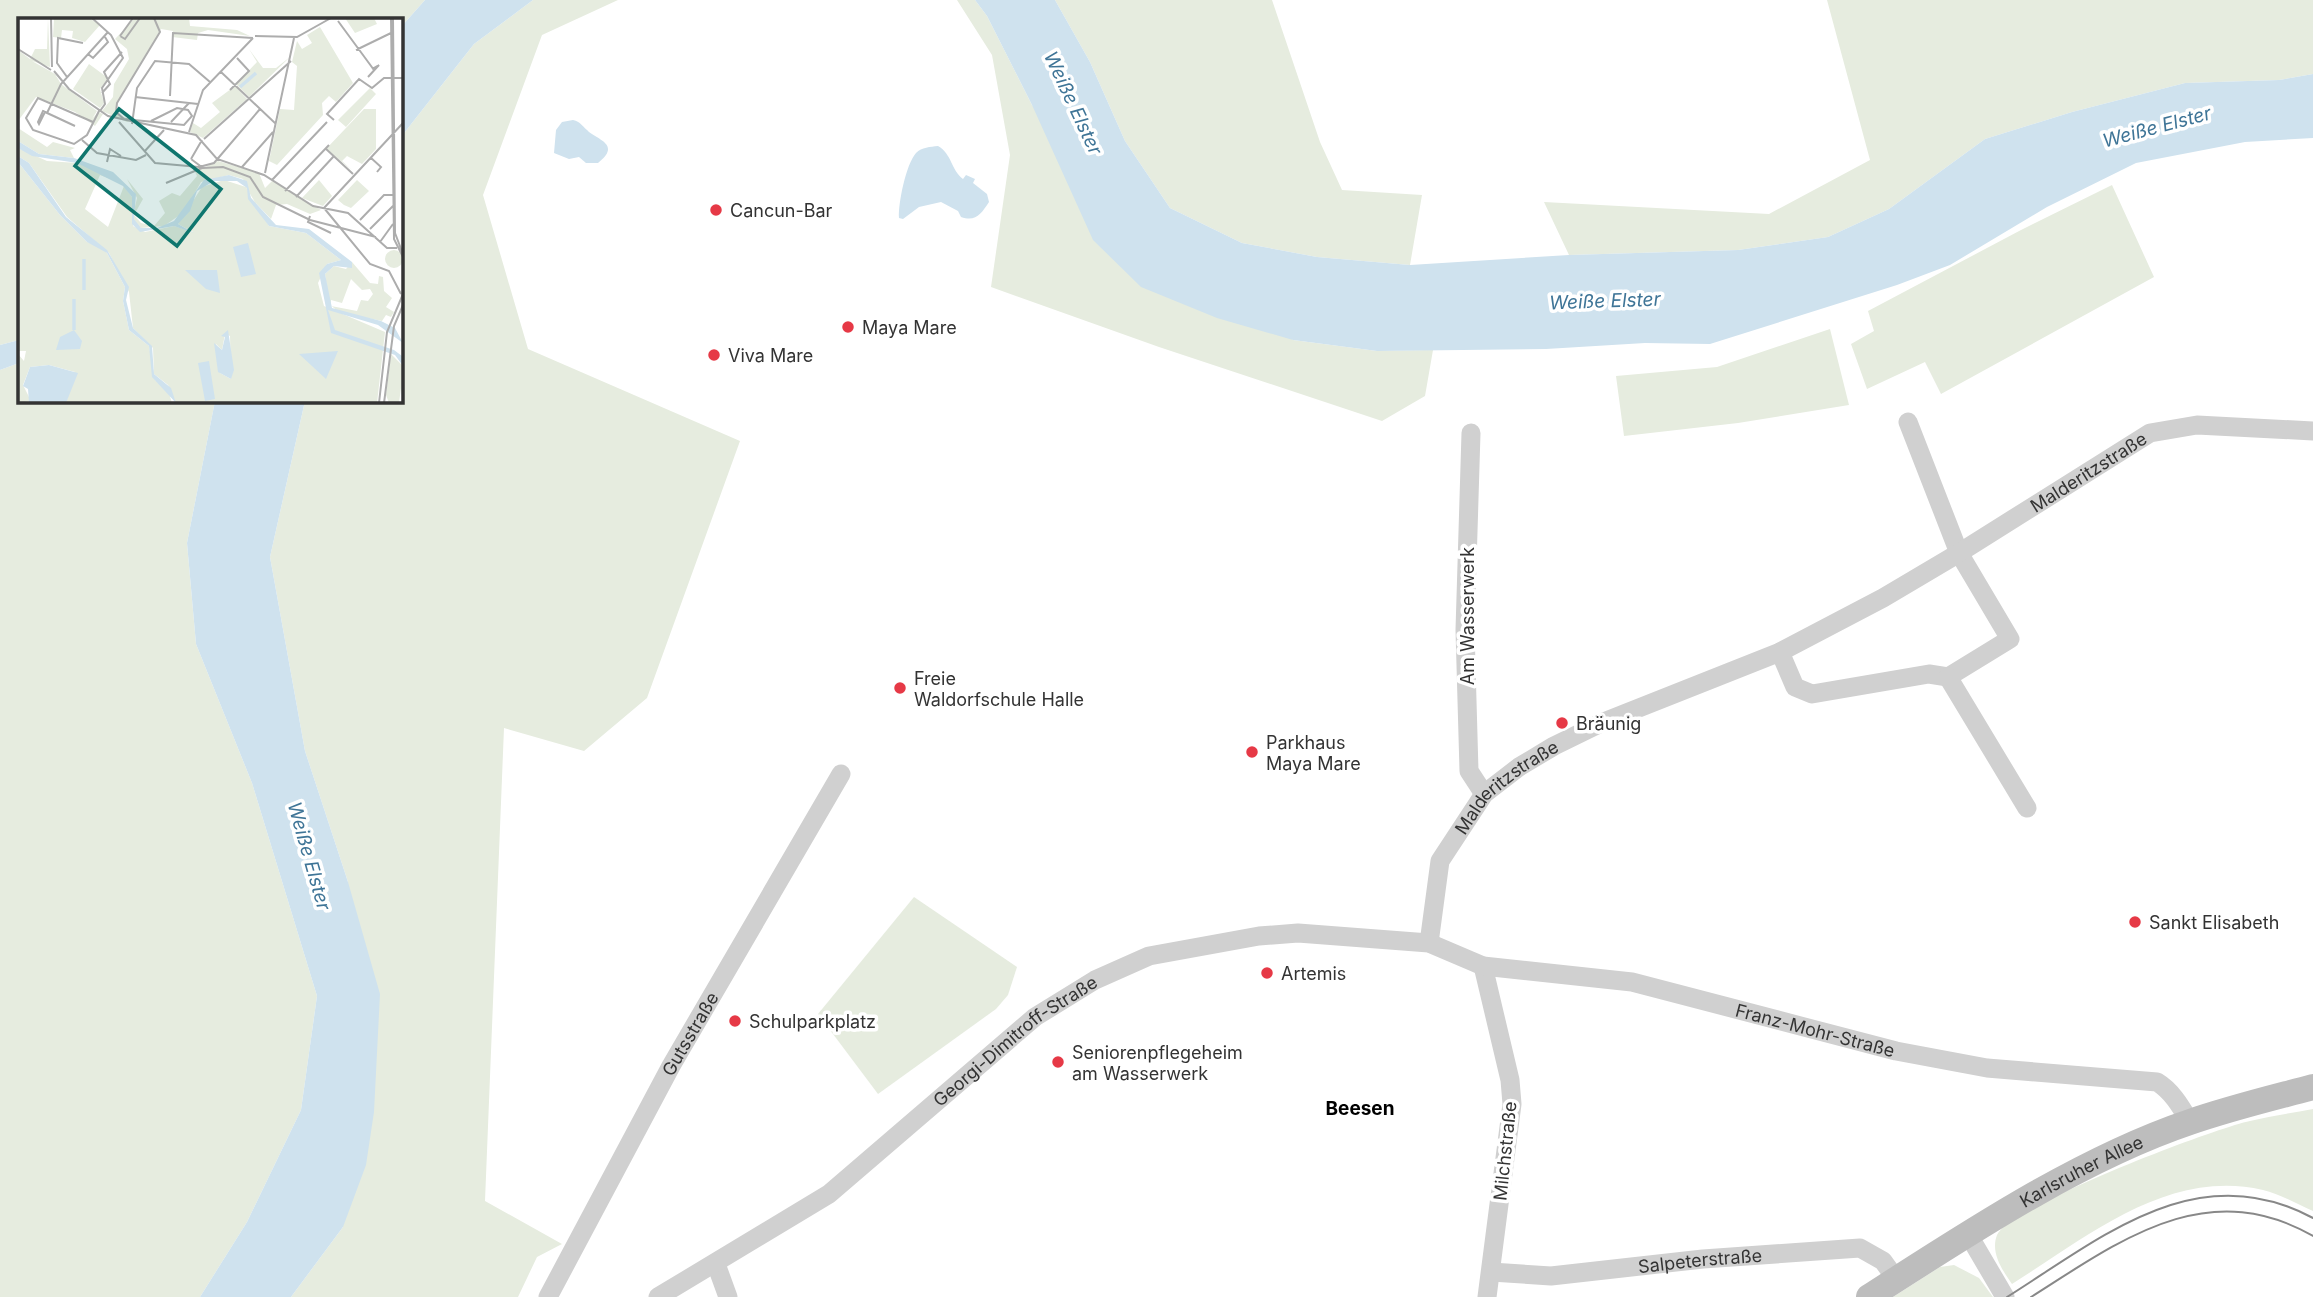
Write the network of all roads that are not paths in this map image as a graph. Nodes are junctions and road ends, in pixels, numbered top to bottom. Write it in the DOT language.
graph roads {
  1 [pos="1908,422"];
  2 [pos="2313,431"];
  3 [pos="1471,433"];
  4 [pos="1959,553"];
  5 [pos="1780,652"];
  6 [pos="1948,677"];
  7 [pos="841,774"];
  8 [pos="1484,794"];
  9 [pos="2027,808"];
  10 [pos="1429,943"];
  11 [pos="1483,966"];
  12 [pos="2313,1087"];
  13 [pos="2190,1122"];
  14 [pos="1968,1234"];
  15 [pos="716,1264"];
  16 [pos="1491,1272"];
  17 [pos="1896,1279"];
  18 [pos="548,1297"];
  19 [pos="658,1297"];
  20 [pos="728,1297"];
  21 [pos="1487,1297"];
  22 [pos="1869,1297"];
  23 [pos="2005,1297"];
  1 -- 4 [label="street"];
  2 -- 4 [label="street, Malderitzstraße"];
  3 -- 8 [label="street, Am Wasserwerk"];
  4 -- 5 [label="street, Malderitzstraße"];
  4 -- 6 [label="street"];
  5 -- 6 [label="street"];
  5 -- 8 [label="street, Malderitzstraße"];
  6 -- 9 [label="street"];
  7 -- 18 [label="street, Gutsstraße"];
  8 -- 10 [label="street, Malderitzstraße"];
  10 -- 11 [label="street, Franz-Mohr-Straße"];
  10 -- 15 [label="street, Georgi-Dimitroff-Straße"];
  11 -- 13 [label="street, Franz-Mohr-Straße"];
  11 -- 16 [label="street, Milchstraße"];
  12 -- 13 [label="street, Karlsruher Allee"];
  13 -- 14 [label="street, Karlsruher Allee"];
  14 -- 17 [label="street, Karlsruher Allee"];
  14 -- 23 [label="street"];
  15 -- 19 [label="street, Georgi-Dimitroff-Straße"];
  15 -- 20 [label="street"];
  16 -- 17 [label="street, Salpeterstraße"];
  16 -- 21 [label="street, Milchstraße"];
  17 -- 22 [label="street, Karlsruher Allee"];
}
